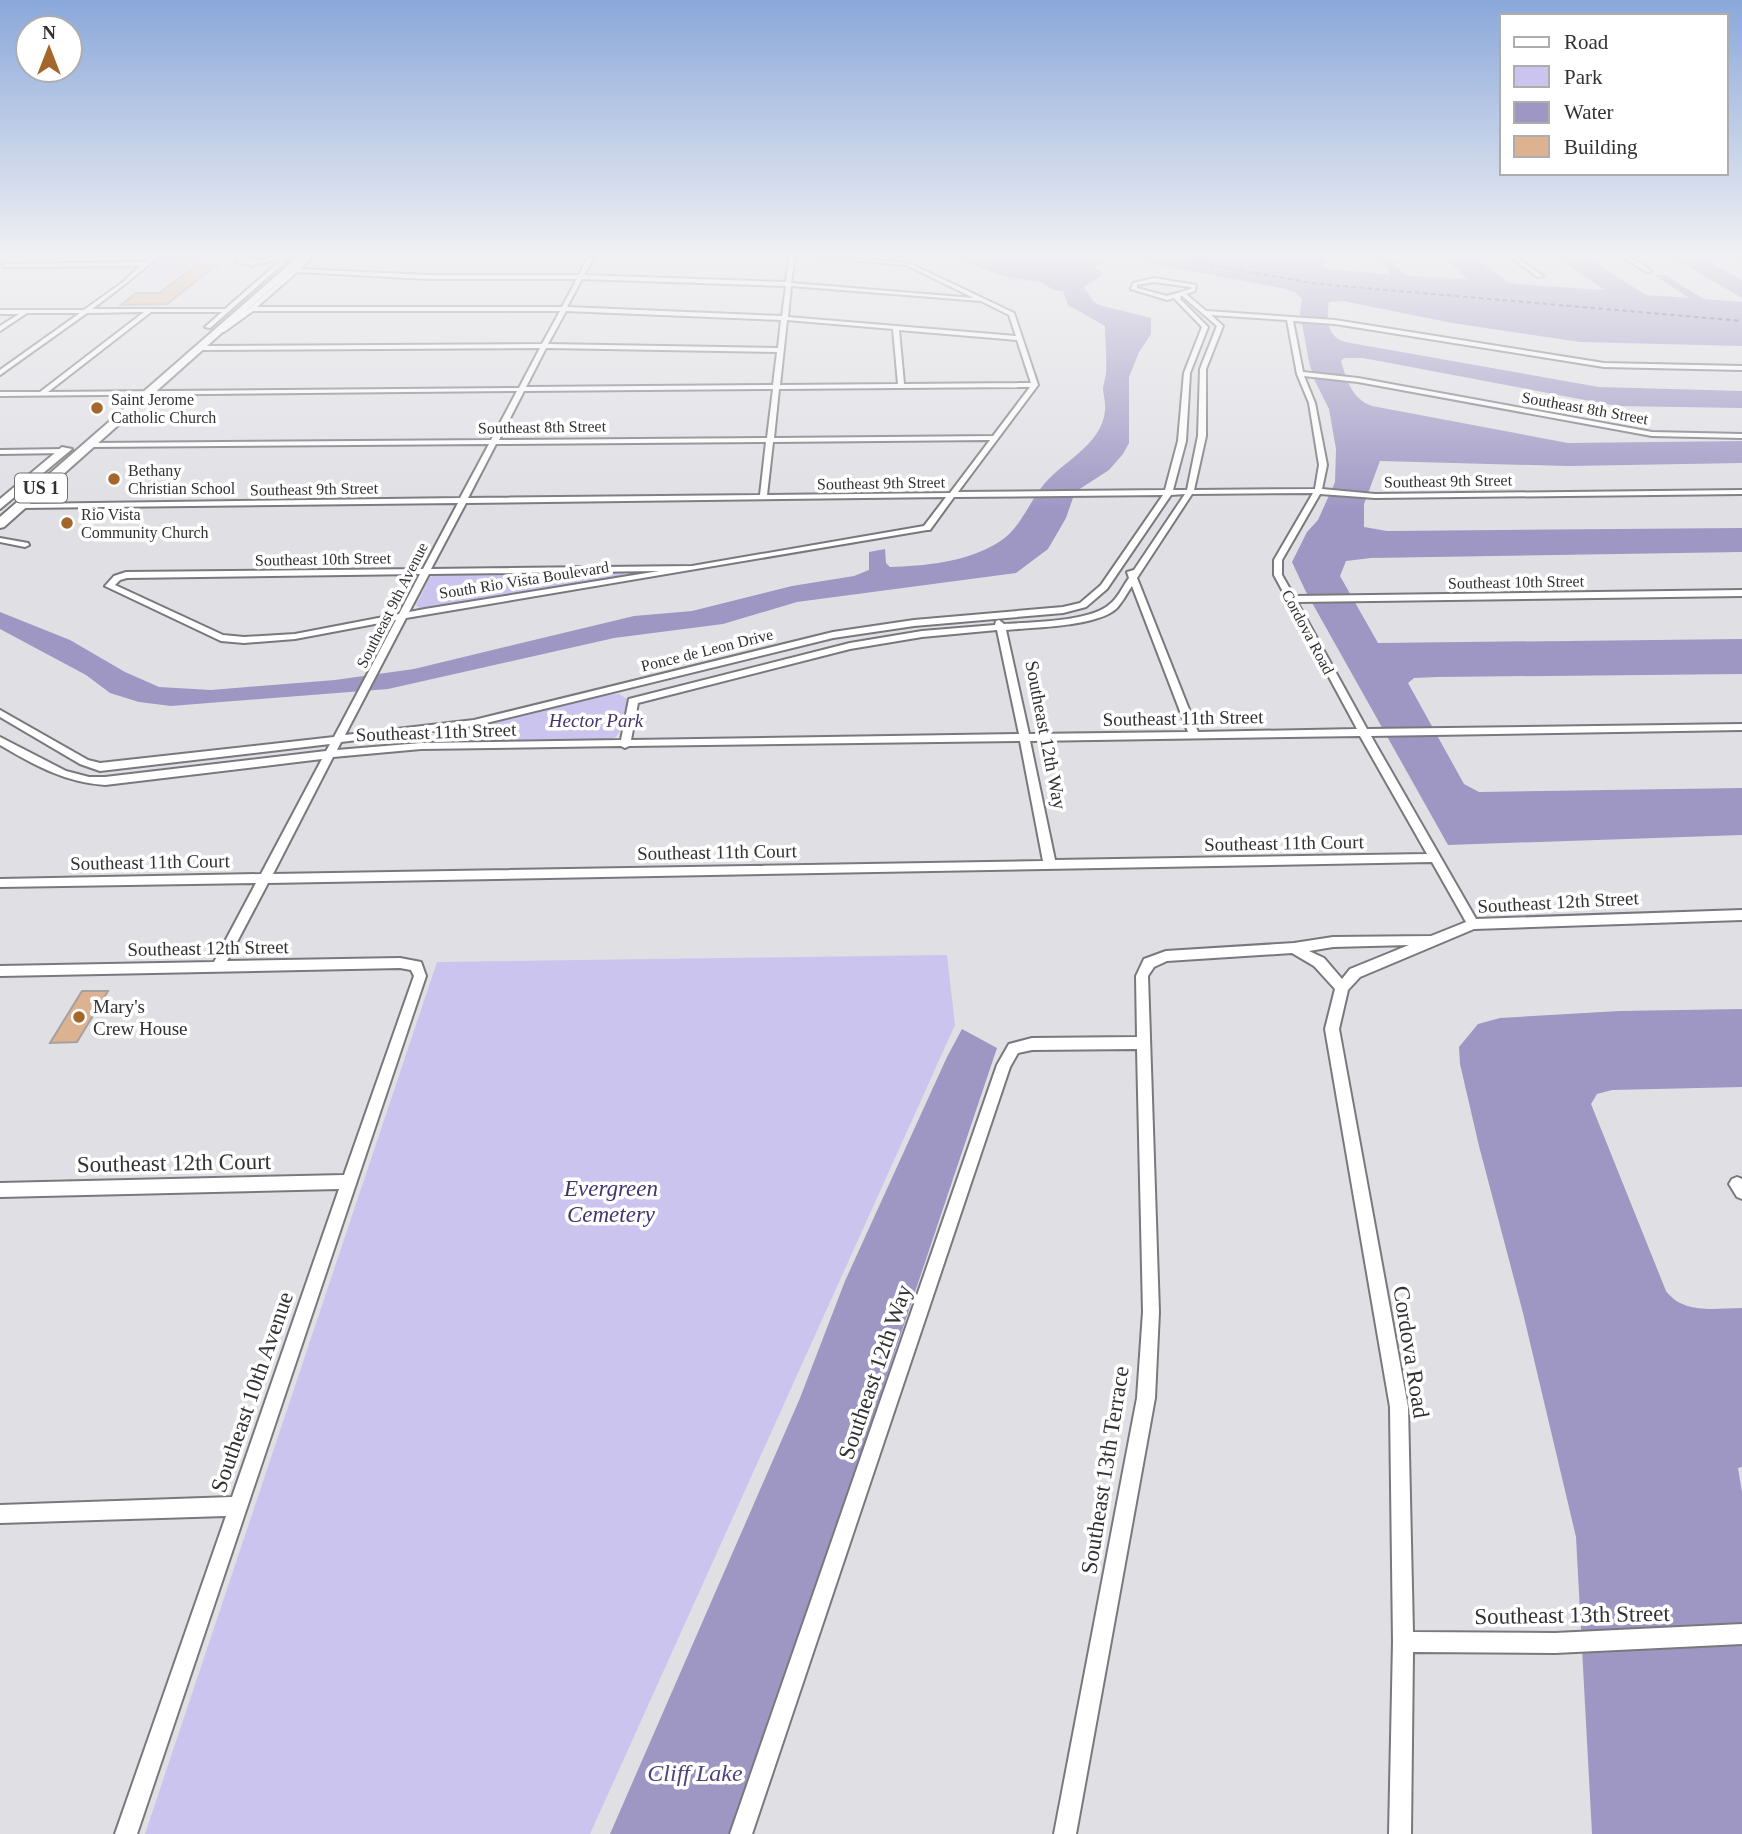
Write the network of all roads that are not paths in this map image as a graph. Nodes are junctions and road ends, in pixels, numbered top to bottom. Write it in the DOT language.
graph roads {
  1 [pos="45,341"];
  2 [pos="111,341"];
  3 [pos="199,341"];
  4 [pos="205,341"];
  5 [pos="548,341"];
  6 [pos="782,341"];
  7 [pos="897,341"];
  8 [pos="1021,341"];
  9 [pos="1201,341"];
  10 [pos="1214,341"];
  11 [pos="1298,341"];
  12 [pos="1448,341"];
  13 [pos="545,346"];
  14 [pos="200,348"];
  15 [pos="781,351"];
  16 [pos="1742,368"];
  17 [pos="0,373"];
  18 [pos="1306,375"];
  19 [pos="1035,385"];
  20 [pos="901,386"];
  21 [pos="777,388"];
  22 [pos="522,390"];
  23 [pos="131,393"];
  24 [pos="149,393"];
  25 [pos="0,394"];
  26 [pos="41,394"];
  27 [pos="1742,436"];
  28 [pos="995,438"];
  29 [pos="771,439"];
  30 [pos="496,441"];
  31 [pos="76,444"];
  32 [pos="0,452"];
  33 [pos="1318,491"];
  34 [pos="16,492"];
  35 [pos="1191,492"];
  36 [pos="1742,492"];
  37 [pos="1168,493"];
  38 [pos="1090,494"];
  39 [pos="951,496"];
  40 [pos="1375,496"];
  41 [pos="763,498"];
  42 [pos="463,502"];
  43 [pos="21,506"];
  44 [pos="0,508"];
  45 [pos="0,524"];
  46 [pos="0,540"];
  47 [pos="25,545"];
  48 [pos="1120,567"];
  49 [pos="698,568"];
  50 [pos="625,569"];
  51 [pos="427,572"];
  52 [pos="1133,573"];
  53 [pos="117,578"];
  54 [pos="623,580"];
  55 [pos="1742,593"];
  56 [pos="1290,600"];
  57 [pos="404,616"];
  58 [pos="997,616"];
  59 [pos="1000,628"];
  60 [pos="642,683"];
  61 [pos="613,690"];
  62 [pos="651,697"];
  63 [pos="633,701"];
  64 [pos="0,713"];
  65 [pos="474,723"];
  66 [pos="1742,727"];
  67 [pos="1364,733"];
  68 [pos="1194,735"];
  69 [pos="1026,738"];
  70 [pos="340,739"];
  71 [pos="0,740"];
  72 [pos="290,745"];
  73 [pos="625,745"];
  74 [pos="469,746"];
  75 [pos="332,754"];
  76 [pos="284,760"];
  77 [pos="1434,858"];
  78 [pos="1050,864"];
  79 [pos="265,877"];
  80 [pos="0,883"];
  81 [pos="1742,915"];
  82 [pos="1473,924"];
  83 [pos="1434,940"];
  84 [pos="1294,948"];
  85 [pos="1166,957"];
  86 [pos="416,966"];
  87 [pos="218,967"];
  88 [pos="0,971"];
  89 [pos="1342,988"];
  90 [pos="1143,1043"];
  91 [pos="350,1182"];
  92 [pos="0,1190"];
  93 [pos="240,1506"];
  94 [pos="0,1514"];
  95 [pos="1742,1634"];
  96 [pos="1403,1642"];
  97 [pos="125,1834"];
  98 [pos="741,1834"];
  99 [pos="1065,1834"];
  100 [pos="1401,1834"];
  1 -- 17 [label="street"];
  2 -- 26 [label="street"];
  3 -- 23 [label="main road, US 1"];
  4 -- 14 [label="main road, US 1"];
  5 -- 13 [label="street, Southeast 9th Avenue"];
  6 -- 15 [label="street"];
  7 -- 20 [label="street"];
  8 -- 19 [label="street"];
  9 -- 37 [label="street, Ponce de Leon Drive"];
  10 -- 35 [label="street, Ponce de Leon Drive"];
  11 -- 18 [label="street, Cordova Road"];
  12 -- 16 [label="street"];
  13 -- 14 [label="street"];
  13 -- 15 [label="street"];
  13 -- 22 [label="street, Southeast 9th Avenue"];
  14 -- 24 [label="main road, US 1"];
  15 -- 21 [label="street"];
  18 -- 27 [label="street, Southeast 8th Street"];
  18 -- 33 [label="street, Cordova Road"];
  19 -- 20 [label="street"];
  19 -- 28 [label="street, South Rio Vista Boulevard"];
  20 -- 21 [label="street"];
  21 -- 22 [label="street"];
  21 -- 29 [label="street"];
  22 -- 24 [label="street"];
  22 -- 30 [label="street, Southeast 9th Avenue"];
  23 -- 24 [label="street"];
  23 -- 26 [label="street"];
  23 -- 31 [label="main road, US 1"];
  24 -- 31 [label="main road, US 1"];
  25 -- 26 [label="street"];
  28 -- 29 [label="street, Southeast 8th Street"];
  28 -- 39 [label="street, South Rio Vista Boulevard"];
  29 -- 30 [label="street, Southeast 8th Street"];
  29 -- 41 [label="street"];
  30 -- 31 [label="street, Southeast 8th Street"];
  30 -- 42 [label="street, Southeast 9th Avenue"];
  31 -- 32 [label="street, Southeast 8th Street"];
  31 -- 34 [label="main road, US 1"];
  31 -- 43 [label="main road, US 1"];
  33 -- 35 [label="street, Southeast 9th Street"];
  33 -- 40 [label="street, Southeast 9th Street"];
  33 -- 56 [label="street, Cordova Road"];
  34 -- 43 [label="main road"];
  34 -- 44 [label="main road, US 1"];
  35 -- 37 [label="street, Southeast 9th Street"];
  35 -- 52 [label="street, Ponce de Leon Drive"];
  36 -- 40 [label="street, Southeast 9th Street"];
  37 -- 38 [label="street, Southeast 9th Street"];
  37 -- 48 [label="street, Ponce de Leon Drive"];
  38 -- 39 [label="street, Southeast 9th Street"];
  39 -- 41 [label="street, Southeast 9th Street"];
  39 -- 49 [label="street, South Rio Vista Boulevard"];
  41 -- 42 [label="street, Southeast 9th Street"];
  42 -- 43 [label="street, Southeast 9th Street"];
  42 -- 51 [label="street, Southeast 9th Avenue"];
  43 -- 45 [label="main road, US 1"];
  44 -- 45 [label="main road"];
  46 -- 47 [label="street"];
  48 -- 52 [label="street"];
  48 -- 58 [label="street, Ponce de Leon Drive"];
  49 -- 50 [label="street, Southeast 10th Street"];
  49 -- 54 [label="street, South Rio Vista Boulevard"];
  50 -- 51 [label="street, Southeast 10th Street"];
  50 -- 54 [label="street"];
  51 -- 53 [label="street, Southeast 10th Street"];
  51 -- 57 [label="street, Southeast 9th Avenue"];
  52 -- 59 [label="street, Ponce de Leon Drive"];
  52 -- 68 [label="street"];
  53 -- 57 [label="street, South Rio Vista Boulevard"];
  54 -- 57 [label="street, South Rio Vista Boulevard"];
  55 -- 56 [label="street, Southeast 10th Street"];
  56 -- 67 [label="street, Cordova Road"];
  57 -- 70 [label="street, Southeast 9th Avenue"];
  58 -- 59 [label="street, Southeast 12th Way"];
  58 -- 60 [label="street, Ponce de Leon Drive"];
  59 -- 62 [label="street, Ponce de Leon Drive"];
  59 -- 69 [label="street, Southeast 12th Way"];
  60 -- 61 [label="street, Ponce de Leon Drive"];
  60 -- 62 [label="street"];
  61 -- 63 [label="street"];
  61 -- 65 [label="street, Ponce de Leon Drive"];
  62 -- 63 [label="street, Ponce de Leon Drive"];
  63 -- 73 [label="street"];
  64 -- 72 [label="street, Ponce de Leon Drive"];
  65 -- 70 [label="street, Ponce de Leon Drive"];
  65 -- 74 [label="street"];
  66 -- 67 [label="street, Southeast 11th Street"];
  67 -- 68 [label="street, Southeast 11th Street"];
  67 -- 77 [label="street, Cordova Road"];
  68 -- 69 [label="street, Southeast 11th Street"];
  69 -- 73 [label="street, Southeast 11th Street"];
  69 -- 78 [label="street, Southeast 12th Way"];
  70 -- 72 [label="street, Ponce de Leon Drive"];
  70 -- 75 [label="street, Southeast 9th Avenue"];
  71 -- 76 [label="street"];
  72 -- 76 [label="street"];
  73 -- 74 [label="street, Southeast 11th Street"];
  74 -- 75 [label="street, Southeast 11th Street"];
  75 -- 76 [label="street"];
  75 -- 79 [label="street, Southeast 9th Avenue"];
  77 -- 78 [label="street, Southeast 11th Court"];
  77 -- 82 [label="street, Cordova Road"];
  78 -- 79 [label="street, Southeast 11th Court"];
  79 -- 80 [label="street, Southeast 11th Court"];
  79 -- 87 [label="street, Southeast 9th Avenue"];
  81 -- 82 [label="street, Southeast 12th Street"];
  82 -- 83 [label="street, Southeast 12th Street"];
  83 -- 84 [label="street, Southeast 12th Street"];
  83 -- 89 [label="street"];
  84 -- 85 [label="street, Southeast 12th Street"];
  84 -- 89 [label="street"];
  85 -- 90 [label="street, Southeast 13th Terrace"];
  86 -- 87 [label="street, Southeast 12th Street"];
  86 -- 91 [label="street, Southeast 10th Avenue"];
  87 -- 88 [label="street, Southeast 12th Street"];
  89 -- 96 [label="street, Cordova Road"];
  90 -- 98 [label="street, Southeast 12th Way"];
  90 -- 99 [label="street, Southeast 13th Terrace"];
  91 -- 92 [label="street, Southeast 12th Court"];
  91 -- 93 [label="street, Southeast 10th Avenue"];
  93 -- 94 [label="street"];
  93 -- 97 [label="street, Southeast 10th Avenue"];
  95 -- 96 [label="street, Southeast 13th Street"];
  96 -- 100 [label="street, Cordova Road"];
}
